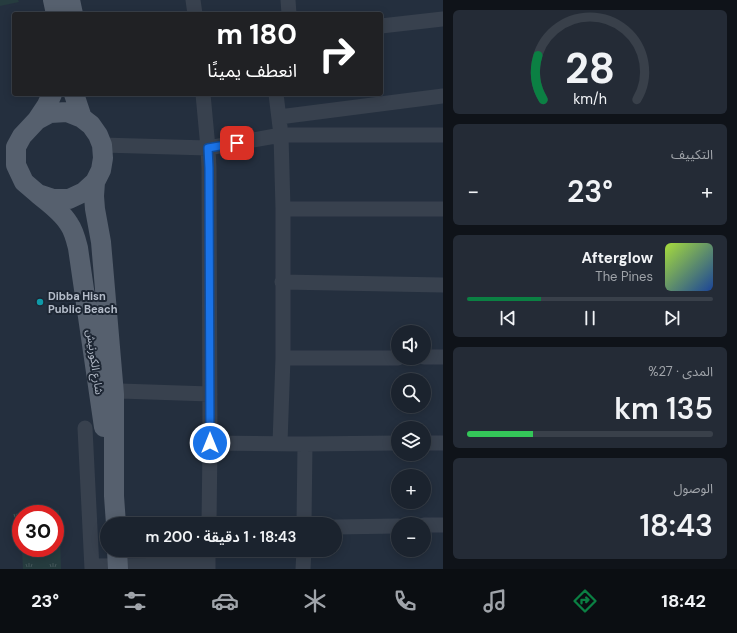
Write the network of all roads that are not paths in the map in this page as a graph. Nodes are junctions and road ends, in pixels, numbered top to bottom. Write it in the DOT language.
graph roads {
  1 [pos="54,0"];
  2 [pos="70,0"];
  3 [pos="194,0"];
  4 [pos="288,0"];
  5 [pos="56,12"];
  6 [pos="73,12"];
  7 [pos="195,12"];
  8 [pos="289,12"];
  9 [pos="443,19"];
  10 [pos="383,26"];
  11 [pos="51,96"];
  12 [pos="75,96"];
  13 [pos="203,96"];
  14 [pos="276,96"];
  15 [pos="443,96"];
  16 [pos="279,117"];
  17 [pos="82,118"];
  18 [pos="37,120"];
  19 [pos="282,135"];
  20 [pos="443,135"];
  21 [pos="102,145"];
  22 [pos="208,148"];
  23 [pos="95,182"];
  24 [pos="38,194"];
  25 [pos="283,208"];
  26 [pos="443,209"];
  27 [pos="282,282"];
  28 [pos="443,284"];
  29 [pos="431,357"];
  30 [pos="443,357"];
  31 [pos="283,358"];
  32 [pos="391,358"];
  33 [pos="114,394"];
  34 [pos="210,394"];
  35 [pos="85,428"];
  36 [pos="210,443"];
  37 [pos="280,443"];
  38 [pos="391,443"];
  39 [pos="431,443"];
  40 [pos="443,443"];
  41 [pos="305,444"];
  42 [pos="114,496"];
  43 [pos="116,517"];
  44 [pos="209,517"];
  45 [pos="304,517"];
  46 [pos="431,525"];
  47 [pos="443,525"];
  48 [pos="391,526"];
  49 [pos="342,527"];
  50 [pos="304,557"];
  51 [pos="118,562"];
  52 [pos="92,567"];
  53 [pos="208,567"];
  54 [pos="303,569"];
  1 -- 5 [label="main road"];
  2 -- 6 [label="main road"];
  3 -- 7 [label="street"];
  4 -- 8 [label="street"];
  9 -- 10 [label="street"];
  11 -- 18 [label="main road, شارع الكورنيش"];
  12 -- 17 [label="main road, شارع الكورنيش"];
  13 -- 22 [label="street"];
  14 -- 16 [label="street"];
  15 -- 16 [label="street"];
  16 -- 19 [label="street"];
  17 -- 18 [label="main road, شارع الكورنيش"];
  17 -- 21 [label="main road, شارع الكورنيش"];
  18 -- 24 [label="main road, شارع الكورنيش"];
  19 -- 20 [label="street"];
  19 -- 22 [label="street"];
  19 -- 25 [label="street"];
  21 -- 22 [label="street"];
  21 -- 23 [label="main road, شارع الكورنيش"];
  22 -- 34 [label="street"];
  23 -- 24 [label="main road, شارع الكورنيش"];
  23 -- 33 [label="main road, شارع الكورنيش"];
  24 -- 42 [label="main road, شارع الكورنيش"];
  25 -- 26 [label="street"];
  25 -- 27 [label="street"];
  27 -- 28 [label="street"];
  27 -- 31 [label="street"];
  29 -- 30 [label="street"];
  31 -- 32 [label="street"];
  31 -- 37 [label="street"];
  33 -- 34 [label="street"];
  33 -- 42 [label="main road, شارع الكورنيش"];
  34 -- 36 [label="street"];
  35 -- 52 [label="street"];
  36 -- 37 [label="street"];
  36 -- 44 [label="street"];
  37 -- 41 [label="street"];
  38 -- 41 [label="street"];
  39 -- 40 [label="street"];
  41 -- 45 [label="street"];
  42 -- 43 [label="main road, شارع الكورنيش"];
  46 -- 47 [label="street"];
  48 -- 49 [label="street"];
  50 -- 54 [label="street"];
  51 -- 52 [label="street"];
  51 -- 53 [label="street"];
}
